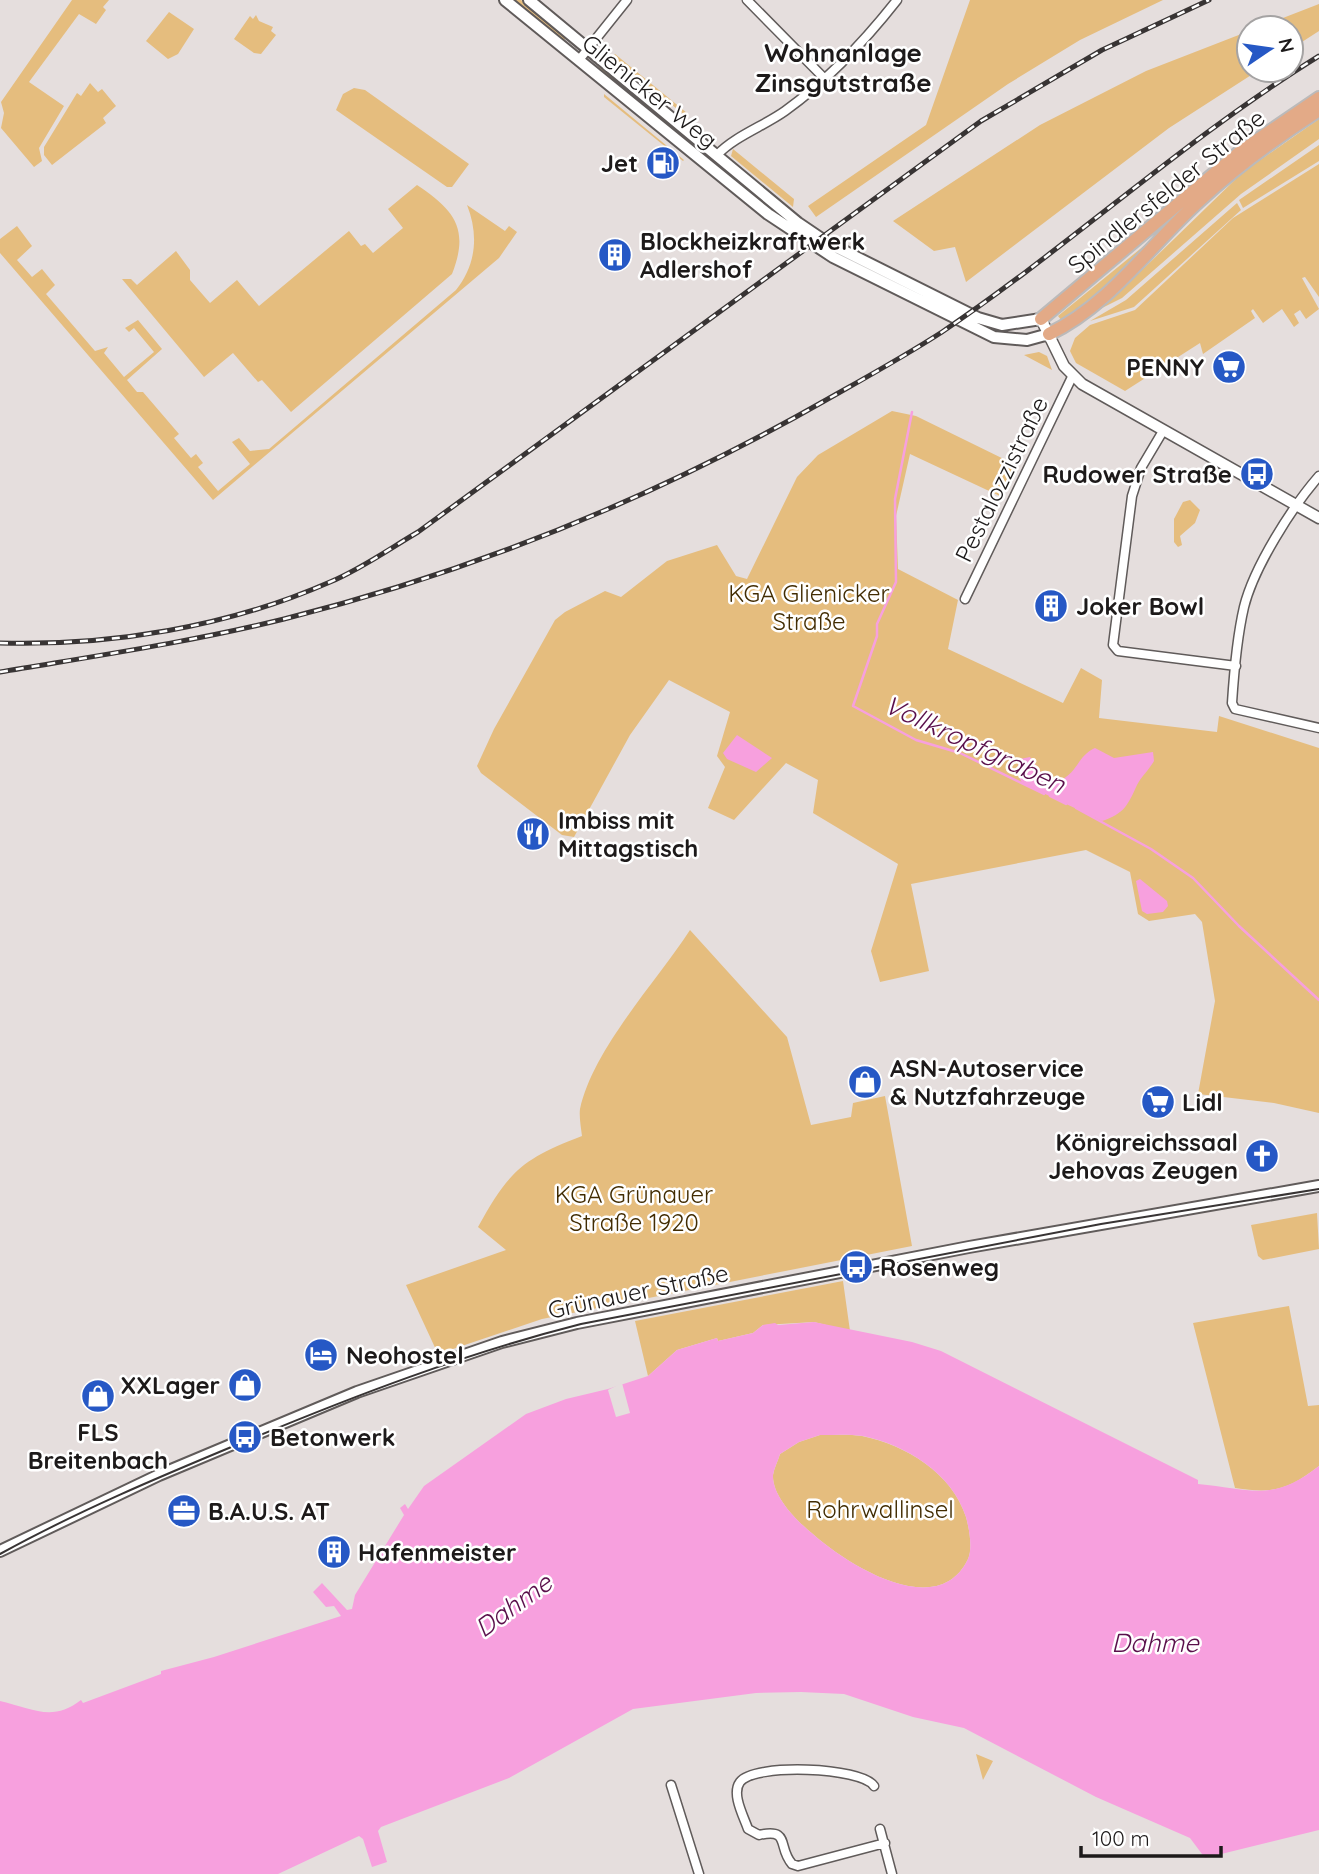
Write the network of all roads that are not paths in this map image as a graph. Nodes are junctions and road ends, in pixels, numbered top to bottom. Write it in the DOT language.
graph roads {
  1 [pos="505,0"];
  2 [pos="529,0"];
  3 [pos="627,0"];
  4 [pos="747,0"];
  5 [pos="897,0"];
  6 [pos="588,48"];
  7 [pos="579,60"];
  8 [pos="825,79"];
  9 [pos="1319,98"];
  10 [pos="1319,110"];
  11 [pos="717,155"];
  12 [pos="1041,319"];
  13 [pos="1049,334"];
  14 [pos="1072,377"];
  15 [pos="1163,430"];
  16 [pos="1319,476"];
  17 [pos="1297,505"];
  18 [pos="1319,518"];
  19 [pos="965,599"];
  20 [pos="1236,666"];
  21 [pos="1319,728"];
  22 [pos="1319,1186"];
  23 [pos="0,1551"];
  24 [pos="671,1785"];
  25 [pos="874,1786"];
  26 [pos="880,1829"];
  27 [pos="885,1843"];
  28 [pos="699,1874"];
  29 [pos="892,1874"];
  1 -- 7 [label="main road, Glienicker Weg"];
  2 -- 6 [label="main road, Glienicker Weg"];
  3 -- 6 [label="street"];
  4 -- 8 [label="street"];
  5 -- 8 [label="street"];
  6 -- 7 [label="street"];
  6 -- 11 [label="main road, Glienicker Weg"];
  7 -- 13 [label="main road, Glienicker Weg"];
  8 -- 11 [label="street"];
  9 -- 12 [label="highway, Spindlersfelder Straße"];
  10 -- 13 [label="highway, Spindlersfelder Straße"];
  11 -- 12 [label="main road, Glienicker Weg"];
  12 -- 13 [label="street"];
  13 -- 14 [label="street"];
  14 -- 15 [label="street"];
  14 -- 19 [label="street, Pestalozzistraße"];
  15 -- 17 [label="street"];
  15 -- 20 [label="street"];
  16 -- 17 [label="street"];
  17 -- 18 [label="street"];
  17 -- 20 [label="street"];
  20 -- 21 [label="street"];
  22 -- 23 [label="main road, Grünauer Straße"];
  24 -- 28 [label="street"];
  25 -- 27 [label="street"];
  26 -- 27 [label="street"];
  27 -- 29 [label="street"];
}
